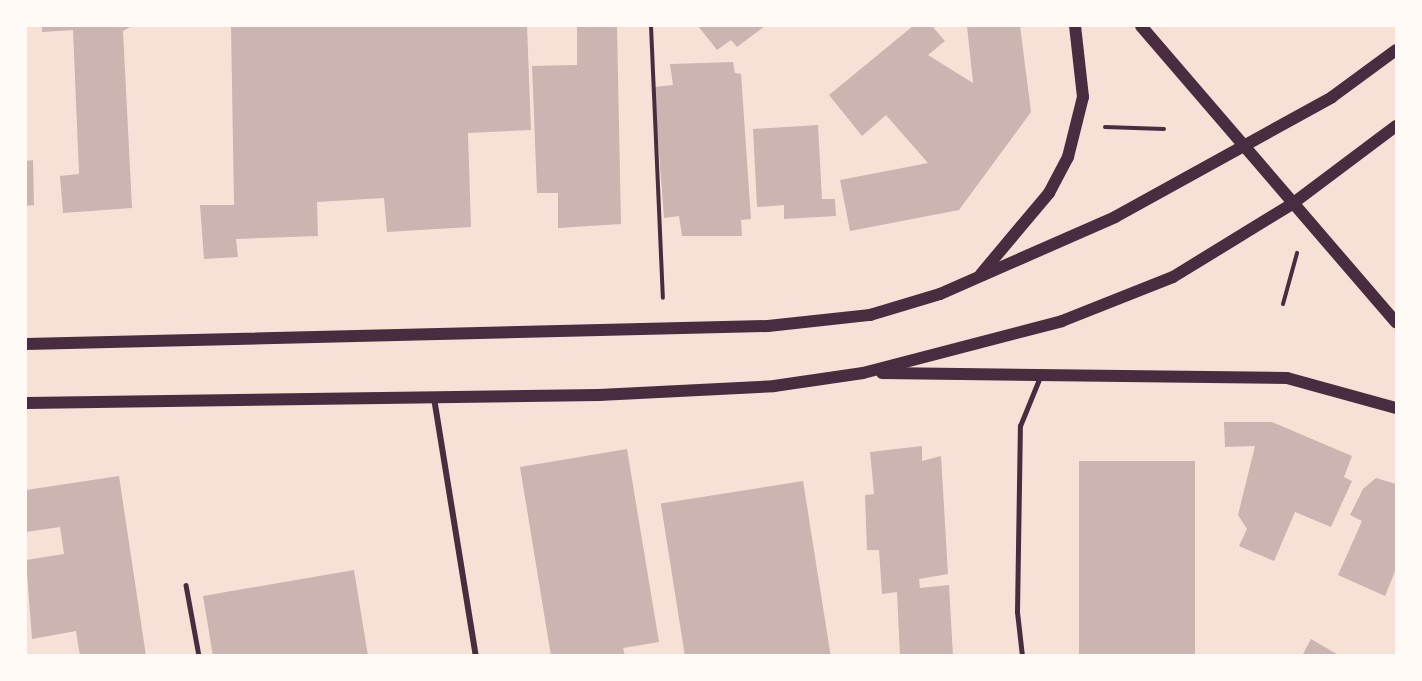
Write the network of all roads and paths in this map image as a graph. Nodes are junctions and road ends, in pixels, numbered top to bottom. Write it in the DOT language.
graph roads {
  1 [pos="651,26"];
  2 [pos="1076,26"];
  3 [pos="1142,26"];
  4 [pos="1396,50"];
  5 [pos="1396,126"];
  6 [pos="1076,127"];
  7 [pos="1164,129"];
  8 [pos="1244,148"];
  9 [pos="1292,204"];
  10 [pos="1300,244"];
  11 [pos="976,279"];
  12 [pos="1283,304"];
  13 [pos="1396,322"];
  14 [pos="665,328"];
  15 [pos="26,344"];
  16 [pos="863,373"];
  17 [pos="1041,375"];
  18 [pos="434,398"];
  19 [pos="26,403"];
  20 [pos="1396,408"];
  21 [pos="186,585"];
  22 [pos="199,656"];
  23 [pos="476,656"];
  24 [pos="1022,656"];
  1 -- 14 [label="path"];
  2 -- 6 [label="main road"];
  3 -- 8 [label="main road"];
  4 -- 8 [label="main road"];
  5 -- 9 [label="main road"];
  6 -- 7 [label="path"];
  6 -- 11 [label="main road"];
  8 -- 9 [label="main road"];
  8 -- 11 [label="main road"];
  9 -- 13 [label="main road"];
  9 -- 16 [label="main road"];
  10 -- 12 [label="path"];
  11 -- 14 [label="main road"];
  14 -- 15 [label="main road"];
  16 -- 17 [label="main road"];
  16 -- 18 [label="main road"];
  17 -- 20 [label="main road"];
  17 -- 24 [label="lane"];
  18 -- 19 [label="main road"];
  18 -- 23 [label="street"];
  21 -- 22 [label="lane"];
}
